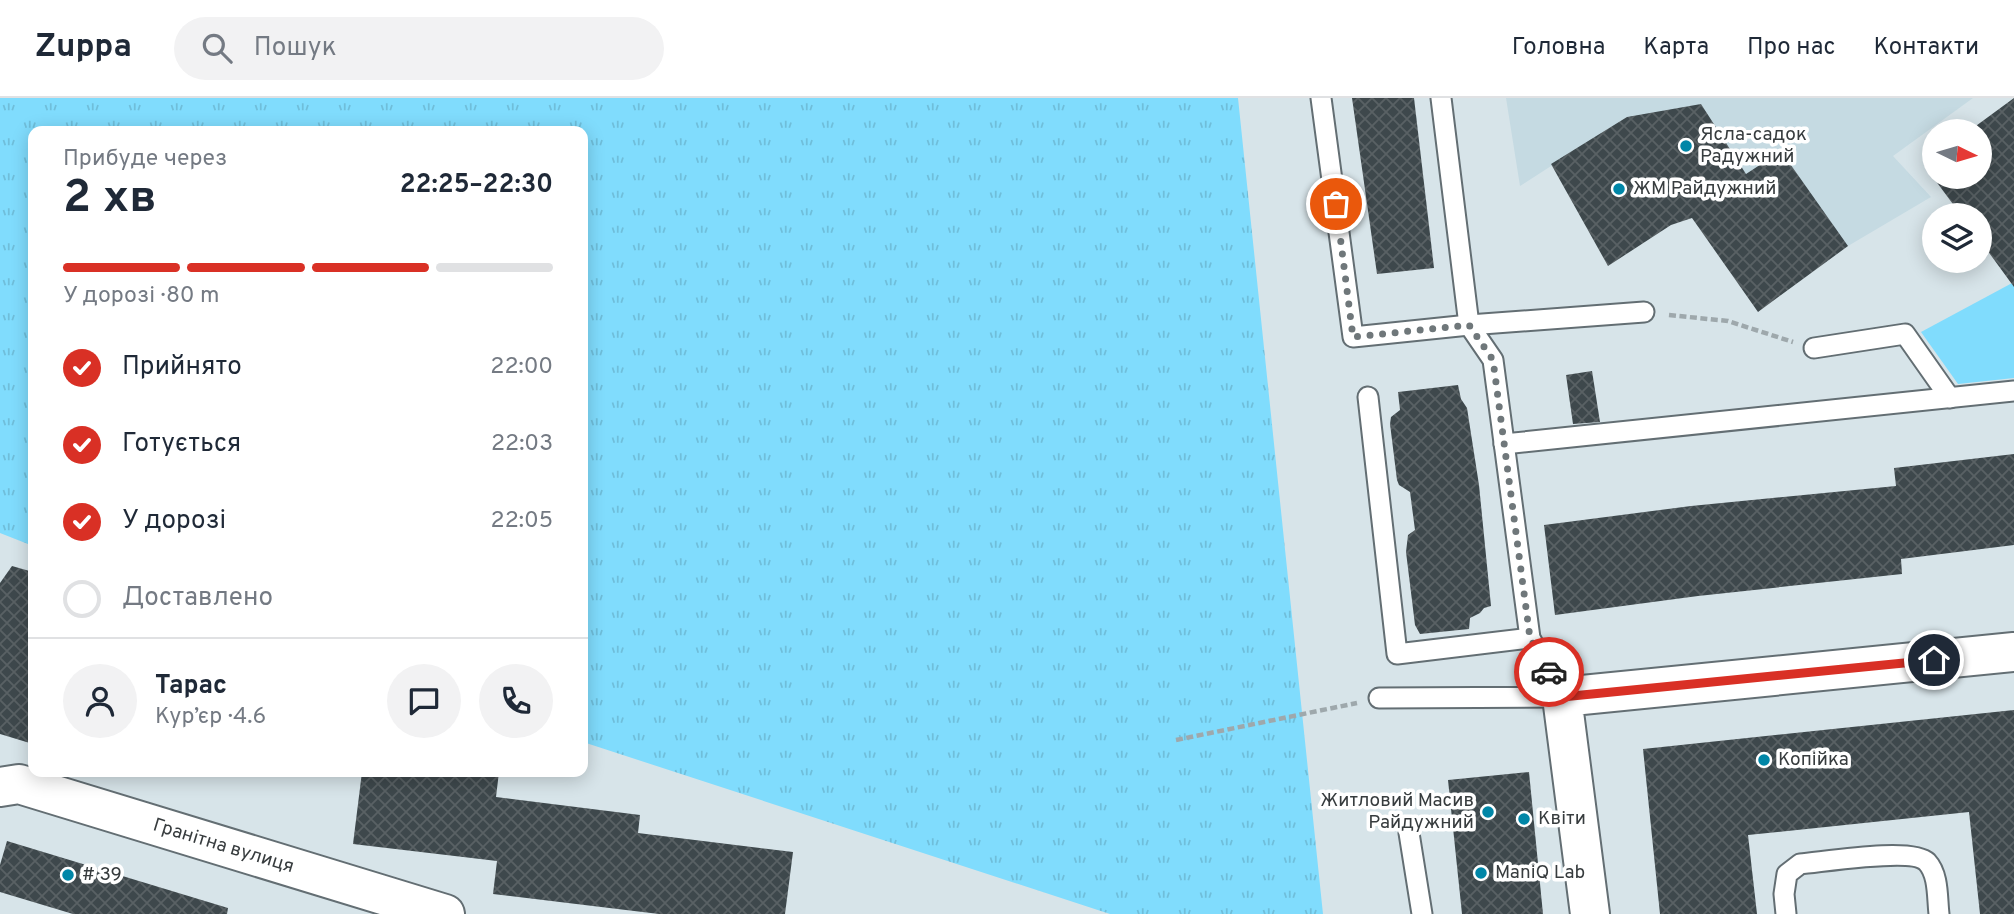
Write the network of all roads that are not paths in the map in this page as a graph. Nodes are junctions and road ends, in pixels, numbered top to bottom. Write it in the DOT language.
graph roads {
  1 [pos="1321,98"];
  2 [pos="1441,98"];
  3 [pos="1644,312"];
  4 [pos="1469,325"];
  5 [pos="1814,348"];
  6 [pos="2014,391"];
  7 [pos="1368,397"];
  8 [pos="1951,398"];
  9 [pos="1504,443"];
  10 [pos="1530,638"];
  11 [pos="2014,652"];
  12 [pos="1562,697"];
  13 [pos="1379,698"];
  14 [pos="0,787"];
  15 [pos="1409,833"];
  16 [pos="445,914"];
  17 [pos="1422,914"];
  18 [pos="1590,914"];
  19 [pos="1786,914"];
  20 [pos="1939,914"];
  1 -- 4 [label="lane"];
  2 -- 4 [label="lane"];
  3 -- 4 [label="lane"];
  4 -- 9 [label="lane"];
  5 -- 8 [label="lane"];
  6 -- 8 [label="lane"];
  7 -- 10 [label="lane"];
  8 -- 9 [label="lane"];
  9 -- 10 [label="lane"];
  10 -- 12 [label="lane"];
  11 -- 12 [label="street"];
  12 -- 13 [label="lane"];
  12 -- 18 [label="street"];
  14 -- 16 [label="street, Гранітна вулиця"];
  15 -- 17 [label="lane"];
  19 -- 20 [label="lane"];
}
